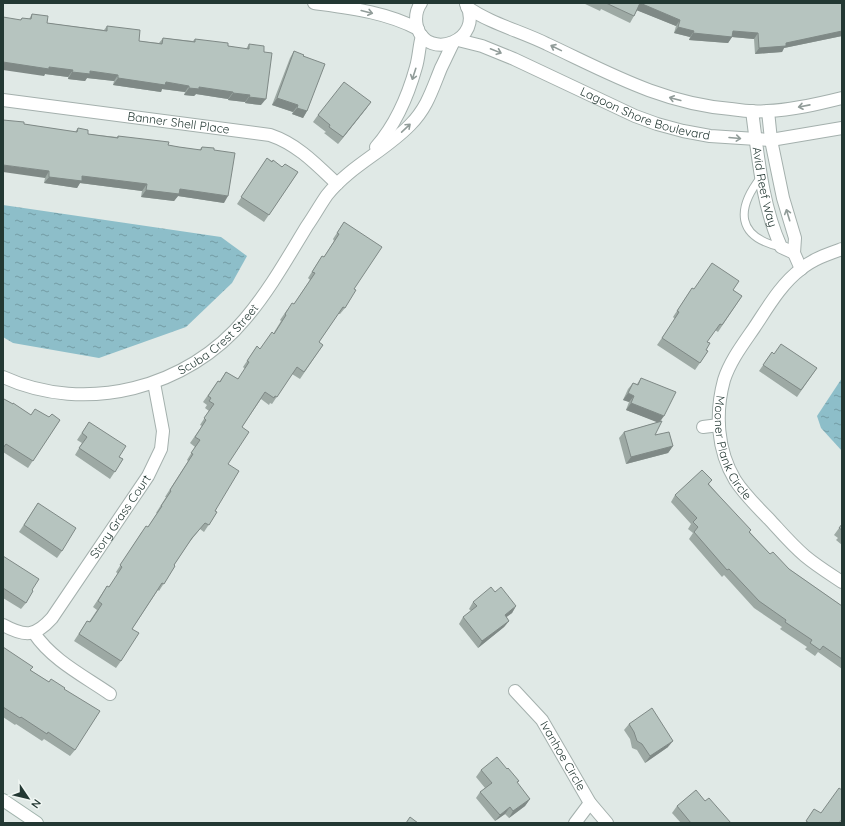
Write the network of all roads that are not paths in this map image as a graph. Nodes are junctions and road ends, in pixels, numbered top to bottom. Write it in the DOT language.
graph roads {
  1 [pos="314,3"];
  2 [pos="421,3"];
  3 [pos="466,5"];
  4 [pos="420,33"];
  5 [pos="456,41"];
  6 [pos="842,98"];
  7 [pos="3,100"];
  8 [pos="752,111"];
  9 [pos="768,111"];
  10 [pos="842,128"];
  11 [pos="756,140"];
  12 [pos="771,140"];
  13 [pos="364,160"];
  14 [pos="762,177"];
  15 [pos="337,184"];
  16 [pos="781,247"];
  17 [pos="842,249"];
  18 [pos="794,253"];
  19 [pos="801,269"];
  20 [pos="3,377"];
  21 [pos="154,383"];
  22 [pos="718,425"];
  23 [pos="703,427"];
  24 [pos="842,582"];
  25 [pos="3,625"];
  26 [pos="34,633"];
  27 [pos="515,691"];
  28 [pos="110,694"];
  29 [pos="3,800"];
  30 [pos="590,803"];
  31 [pos="37,823"];
  32 [pos="575,823"];
  33 [pos="607,823"];
  1 -- 4 [label="street, one-way"];
  2 -- 4 [label="street, Scuba Crest Street"];
  3 -- 5 [label="street, Scuba Crest Street"];
  8 -- 3 [label="street, Lagoon Shore Boulevard, one-way"];
  4 -- 5 [label="street, Lagoon Shore Boulevard"];
  4 -- 13 [label="street, Scuba Crest Street, one-way"];
  5 -- 11 [label="street, Lagoon Shore Boulevard, one-way"];
  13 -- 5 [label="street, Scuba Crest Street, one-way"];
  6 -- 9 [label="street, Lagoon Shore Boulevard, one-way"];
  7 -- 15 [label="street, Banner Shell Place"];
  8 -- 9 [label="street, Lagoon Shore Boulevard"];
  8 -- 11 [label="street, Avid Reef Way"];
  9 -- 12 [label="street, Avid Reef Way"];
  10 -- 12 [label="street, Lagoon Shore Boulevard"];
  11 -- 12 [label="street, Lagoon Shore Boulevard"];
  11 -- 14 [label="street, Avid Reef Way"];
  18 -- 12 [label="street, Avid Reef Way, one-way"];
  13 -- 15 [label="street, Scuba Crest Street"];
  14 -- 16 [label="street, Avid Reef Way"];
  14 -- 16 [label="lane"];
  15 -- 21 [label="street, Scuba Crest Street"];
  16 -- 18 [label="street"];
  17 -- 19 [label="street, Mooner Plank Circle"];
  18 -- 19 [label="street, Avid Reef Way"];
  19 -- 22 [label="street, Mooner Plank Circle"];
  20 -- 21 [label="street, Scuba Crest Street"];
  21 -- 26 [label="street, Story Grass Court"];
  22 -- 23 [label="street"];
  22 -- 24 [label="street, Mooner Plank Circle"];
  25 -- 26 [label="street"];
  26 -- 28 [label="street"];
  27 -- 30 [label="street, Ivanhoe Circle"];
  29 -- 31 [label="street"];
  30 -- 32 [label="street"];
  30 -- 33 [label="street, Ivanhoe Circle"];
}
